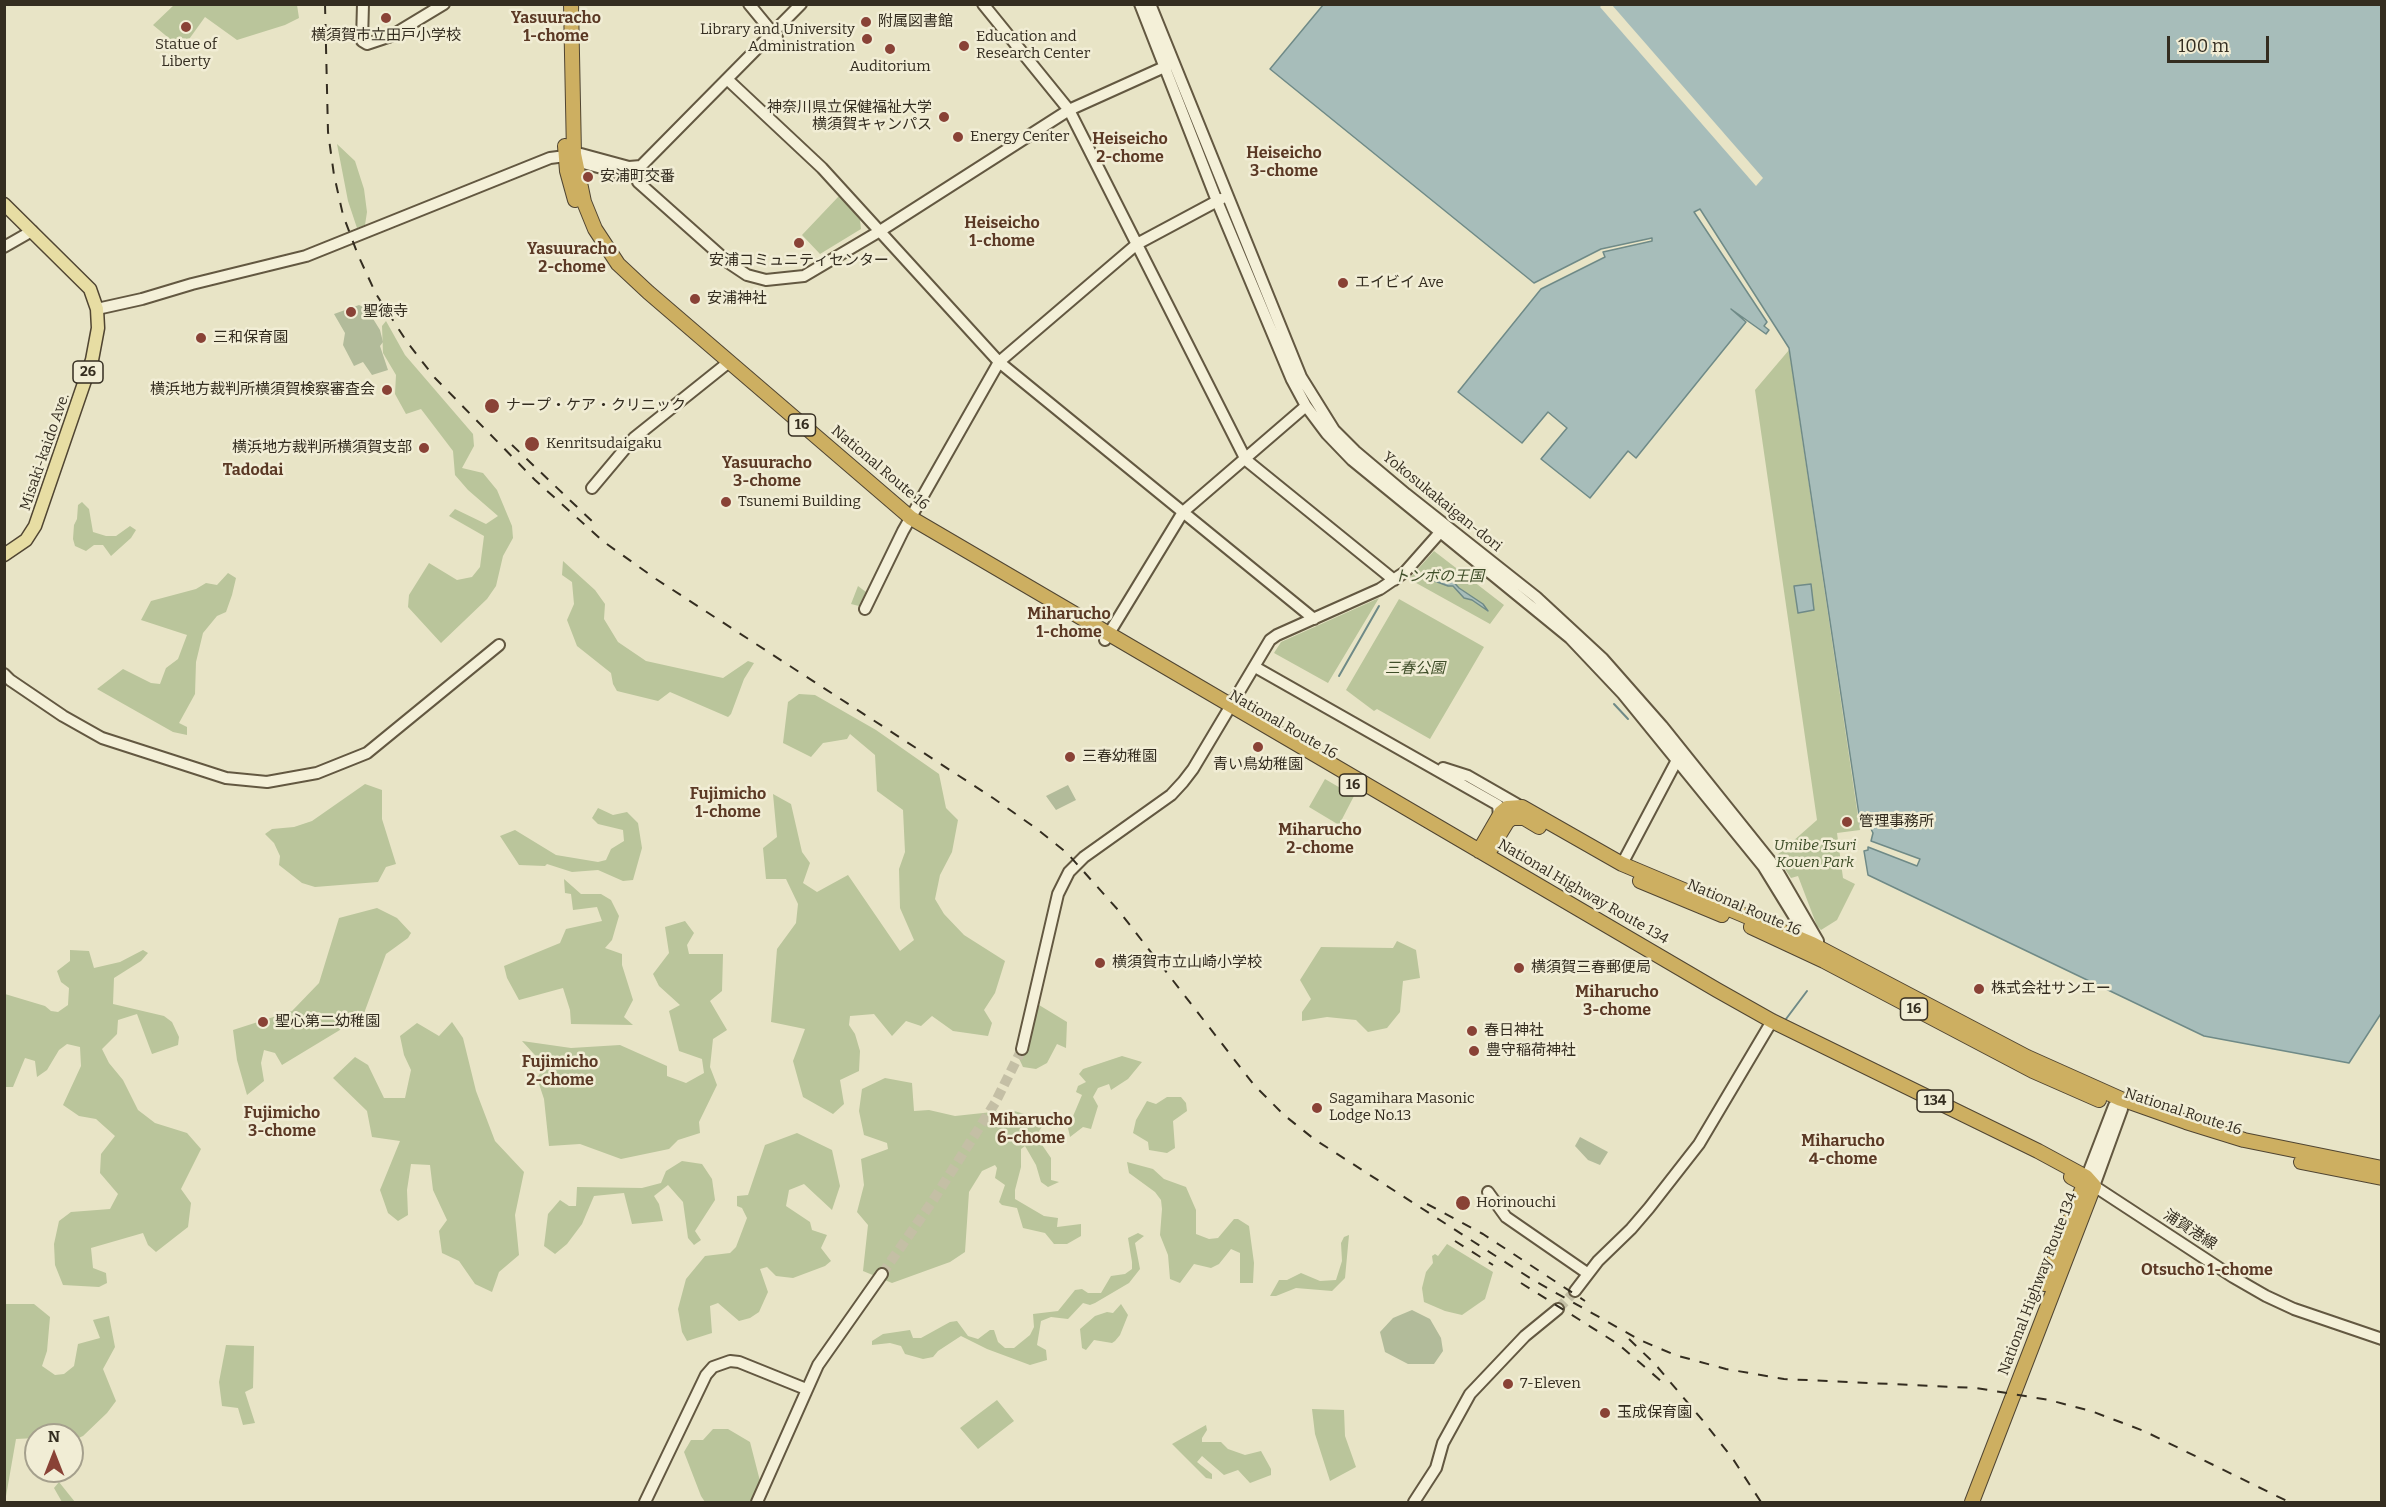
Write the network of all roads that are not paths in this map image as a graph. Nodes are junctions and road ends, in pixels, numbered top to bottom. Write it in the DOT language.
graph roads {
  1 [pos="363,4"];
  2 [pos="444,4"];
  3 [pos="563,4"];
  4 [pos="571,4"];
  5 [pos="750,4"];
  6 [pos="801,4"];
  7 [pos="809,4"];
  8 [pos="983,4"];
  9 [pos="1140,4"];
  10 [pos="1150,4"];
  11 [pos="775,36"];
  12 [pos="1169,65"];
  13 [pos="730,81"];
  14 [pos="1069,110"];
  15 [pos="572,158"];
  16 [pos="639,170"];
  17 [pos="1222,198"];
  18 [pos="4,204"];
  19 [pos="32,231"];
  20 [pos="880,231"];
  21 [pos="1137,244"];
  22 [pos="4,247"];
  23 [pos="97,309"];
  24 [pos="999,362"];
  25 [pos="726,364"];
  26 [pos="1306,406"];
  27 [pos="1246,460"];
  28 [pos="592,488"];
  29 [pos="1183,512"];
  30 [pos="909,521"];
  31 [pos="1443,529"];
  32 [pos="4,555"];
  33 [pos="1394,580"];
  34 [pos="865,609"];
  35 [pos="1314,619"];
  36 [pos="1106,637"];
  37 [pos="499,645"];
  38 [pos="1255,667"];
  39 [pos="4,674"];
  40 [pos="1229,708"];
  41 [pos="1677,760"];
  42 [pos="1423,762"];
  43 [pos="1522,807"];
  44 [pos="1499,816"];
  45 [pos="1482,855"];
  46 [pos="1622,864"];
  47 [pos="1811,944"];
  48 [pos="1826,957"];
  49 [pos="1770,1025"];
  50 [pos="1022,1049"];
  51 [pos="2119,1105"];
  52 [pos="2382,1168"];
  53 [pos="2382,1178"];
  54 [pos="2088,1182"];
  55 [pos="1488,1192"];
  56 [pos="1587,1273"];
  57 [pos="882,1274"];
  58 [pos="1575,1291"];
  59 [pos="1558,1309"];
  60 [pos="2382,1339"];
  61 [pos="806,1389"];
  62 [pos="645,1503"];
  63 [pos="757,1503"];
  64 [pos="1414,1503"];
  65 [pos="1964,1503"];
  66 [pos="1972,1503"];
  1 -- 2 [label="street"];
  3 -- 15 [label="highway, National Route 16 / 16"];
  4 -- 15 [label="highway, National Route 16 / 16"];
  5 -- 11 [label="street"];
  6 -- 11 [label="street"];
  7 -- 11 [label="street"];
  8 -- 14 [label="street"];
  9 -- 12 [label="street"];
  10 -- 12 [label="street"];
  11 -- 13 [label="street"];
  12 -- 14 [label="street"];
  12 -- 17 [label="street"];
  13 -- 16 [label="street"];
  13 -- 20 [label="street"];
  14 -- 20 [label="street"];
  14 -- 21 [label="street"];
  15 -- 16 [label="street"];
  15 -- 16 [label="street"];
  15 -- 23 [label="street"];
  15 -- 25 [label="highway, National Route 16 / 16"];
  16 -- 20 [label="street"];
  17 -- 21 [label="street"];
  17 -- 26 [label="street"];
  17 -- 31 [label="street, Yokosukakaigan-dori"];
  18 -- 19 [label="main road, Misaki-kaido Ave. / 26"];
  19 -- 22 [label="street"];
  19 -- 23 [label="main road, Misaki-kaido Ave. / 26"];
  20 -- 24 [label="street"];
  21 -- 24 [label="street"];
  21 -- 27 [label="street"];
  23 -- 32 [label="main road, Misaki-kaido Ave. / 26"];
  24 -- 29 [label="street"];
  24 -- 30 [label="street"];
  25 -- 28 [label="street"];
  25 -- 30 [label="highway, National Route 16 / 16"];
  26 -- 27 [label="street"];
  26 -- 31 [label="street"];
  27 -- 29 [label="street"];
  27 -- 33 [label="street"];
  29 -- 35 [label="street"];
  29 -- 36 [label="street"];
  30 -- 34 [label="street"];
  30 -- 36 [label="highway, National Route 16 / 16"];
  31 -- 33 [label="street"];
  31 -- 41 [label="street"];
  31 -- 48 [label="street, Yokosukakaigan-dori"];
  33 -- 35 [label="street"];
  35 -- 38 [label="street"];
  36 -- 40 [label="highway, National Route 16 / 16"];
  37 -- 39 [label="street"];
  38 -- 40 [label="street"];
  38 -- 42 [label="street"];
  40 -- 45 [label="highway, National Route 16 / 16"];
  40 -- 50 [label="street"];
  41 -- 46 [label="street"];
  41 -- 47 [label="street"];
  42 -- 43 [label="street"];
  42 -- 44 [label="street"];
  43 -- 44 [label="highway"];
  43 -- 46 [label="highway, National Route 16 / 16"];
  44 -- 45 [label="highway"];
  45 -- 48 [label="highway, National Route 16 / 16"];
  45 -- 49 [label="highway, National Highway Route 134 / 134"];
  46 -- 47 [label="highway, National Route 16 / 16"];
  47 -- 48 [label="highway, National Route 16 / 16"];
  48 -- 51 [label="highway, National Route 16 / 16"];
  49 -- 54 [label="highway, National Highway Route 134 / 134"];
  49 -- 56 [label="street"];
  51 -- 52 [label="highway, National Route 16 / 16"];
  51 -- 53 [label="highway, National Route 16 / 16"];
  51 -- 54 [label="street"];
  54 -- 60 [label="street, 浦賀港線"];
  54 -- 65 [label="highway, National Highway Route 134"];
  54 -- 66 [label="highway, National Highway Route 134"];
  55 -- 56 [label="street"];
  56 -- 58 [label="street"];
  57 -- 61 [label="street"];
  59 -- 64 [label="street"];
  61 -- 62 [label="street"];
  61 -- 63 [label="street"];
}
